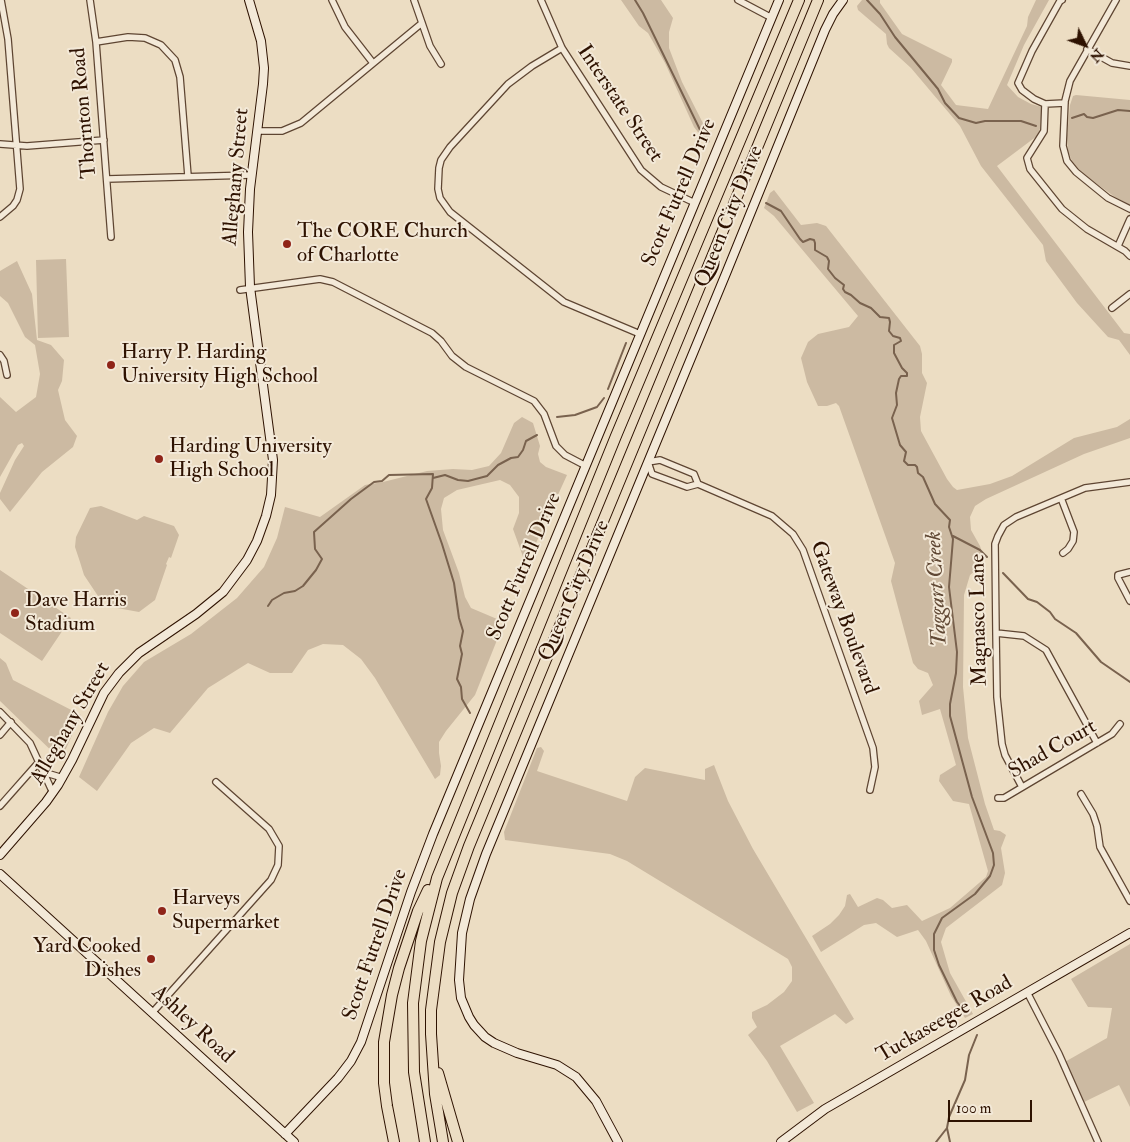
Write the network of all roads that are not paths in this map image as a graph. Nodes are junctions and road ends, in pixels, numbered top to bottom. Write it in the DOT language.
graph roads {
  1 [pos="1,0"];
  2 [pos="90,0"];
  3 [pos="249,0"];
  4 [pos="332,0"];
  5 [pos="414,0"];
  6 [pos="541,0"];
  7 [pos="738,0"];
  8 [pos="779,0"];
  9 [pos="799,0"];
  10 [pos="818,0"];
  11 [pos="843,0"];
  12 [pos="1062,0"];
  13 [pos="1116,0"];
  14 [pos="772,18"];
  15 [pos="422,23"];
  16 [pos="96,42"];
  17 [pos="562,48"];
  18 [pos="1087,49"];
  19 [pos="373,63"];
  20 [pos="441,64"];
  21 [pos="1130,66"];
  22 [pos="1065,103"];
  23 [pos="1045,104"];
  24 [pos="257,131"];
  25 [pos="104,140"];
  26 [pos="0,144"];
  27 [pos="16,146"];
  28 [pos="252,175"];
  29 [pos="188,176"];
  30 [pos="107,179"];
  31 [pos="695,203"];
  32 [pos="1130,209"];
  33 [pos="0,216"];
  34 [pos="1130,219"];
  35 [pos="112,237"];
  36 [pos="1118,246"];
  37 [pos="1130,256"];
  38 [pos="250,287"];
  39 [pos="240,290"];
  40 [pos="1130,294"];
  41 [pos="1112,308"];
  42 [pos="640,334"];
  43 [pos="0,355"];
  44 [pos="7,375"];
  45 [pos="648,462"];
  46 [pos="586,466"];
  47 [pos="1130,482"];
  48 [pos="698,484"];
  49 [pos="1061,498"];
  50 [pos="1063,553"];
  51 [pos="1130,572"];
  52 [pos="1130,601"];
  53 [pos="996,633"];
  54 [pos="0,712"];
  55 [pos="12,722"];
  56 [pos="1120,724"];
  57 [pos="0,735"];
  58 [pos="1096,743"];
  59 [pos="38,763"];
  60 [pos="43,772"];
  61 [pos="63,778"];
  62 [pos="216,782"];
  63 [pos="1022,787"];
  64 [pos="870,790"];
  65 [pos="53,793"];
  66 [pos="1082,794"];
  67 [pos="998,798"];
  68 [pos="0,806"];
  69 [pos="447,851"];
  70 [pos="0,855"];
  71 [pos="0,874"];
  72 [pos="1130,901"];
  73 [pos="1130,933"];
  74 [pos="1027,992"];
  75 [pos="152,1013"];
  76 [pos="431,1034"];
  77 [pos="285,1134"];
  78 [pos="294,1142"];
  79 [pos="394,1142"];
  80 [pos="425,1142"];
  81 [pos="443,1142"];
  82 [pos="458,1142"];
  83 [pos="618,1142"];
  84 [pos="781,1142"];
  85 [pos="1098,1142"];
  1 -- 27 [label="street"];
  2 -- 16 [label="street, Thornton Road"];
  3 -- 24 [label="street, Alleghany Street"];
  4 -- 19 [label="street"];
  5 -- 15 [label="street"];
  6 -- 17 [label="street, Interstate Street"];
  7 -- 14 [label="street"];
  8 -- 14 [label="street, Scott Futrell Drive"];
  9 -- 69 [label="highway"];
  10 -- 76 [label="highway"];
  11 -- 45 [label="street, Queen City Drive"];
  12 -- 23 [label="street"];
  13 -- 18 [label="street"];
  14 -- 31 [label="street, Scott Futrell Drive"];
  15 -- 19 [label="street"];
  15 -- 20 [label="street"];
  16 -- 25 [label="street, Thornton Road"];
  16 -- 29 [label="street"];
  17 -- 31 [label="street, Interstate Street"];
  17 -- 42 [label="street"];
  18 -- 21 [label="street"];
  18 -- 22 [label="street"];
  19 -- 24 [label="street"];
  22 -- 23 [label="street"];
  22 -- 32 [label="street"];
  23 -- 36 [label="street"];
  24 -- 28 [label="street, Alleghany Street"];
  25 -- 27 [label="street"];
  25 -- 30 [label="street, Thornton Road"];
  26 -- 27 [label="street"];
  27 -- 33 [label="street"];
  28 -- 29 [label="street"];
  28 -- 38 [label="street, Alleghany Street"];
  29 -- 30 [label="street"];
  30 -- 35 [label="street, Thornton Road"];
  31 -- 42 [label="street, Scott Futrell Drive"];
  34 -- 36 [label="street"];
  36 -- 37 [label="street"];
  38 -- 39 [label="street"];
  38 -- 46 [label="street"];
  38 -- 61 [label="street, Alleghany Street"];
  40 -- 41 [label="street"];
  42 -- 46 [label="street, Scott Futrell Drive"];
  43 -- 44 [label="street"];
  45 -- 48 [label="street, Gateway Boulevard"];
  45 -- 48 [label="street, Gateway Boulevard"];
  45 -- 83 [label="street, Queen City Drive"];
  46 -- 77 [label="street, Scott Futrell Drive"];
  47 -- 49 [label="street, Magnasco Lane"];
  48 -- 64 [label="street, Gateway Boulevard"];
  49 -- 50 [label="street"];
  49 -- 53 [label="street, Magnasco Lane"];
  51 -- 52 [label="street"];
  53 -- 58 [label="street"];
  53 -- 63 [label="street, Magnasco Lane"];
  54 -- 55 [label="street"];
  55 -- 57 [label="street"];
  55 -- 59 [label="street"];
  56 -- 58 [label="street, Shad Court"];
  58 -- 63 [label="street, Shad Court"];
  59 -- 60 [label="street"];
  59 -- 68 [label="street"];
  60 -- 61 [label="street"];
  60 -- 65 [label="street"];
  61 -- 65 [label="street, Alleghany Street"];
  62 -- 75 [label="street"];
  63 -- 67 [label="street, Shad Court"];
  65 -- 70 [label="street, Alleghany Street"];
  66 -- 72 [label="street"];
  69 -- 79 [label="highway"];
  69 -- 80 [label="highway"];
  71 -- 75 [label="street, Ashley Road"];
  73 -- 74 [label="street, Tuckaseegee Road"];
  74 -- 84 [label="street, Tuckaseegee Road"];
  74 -- 85 [label="street"];
  75 -- 77 [label="street, Ashley Road"];
  76 -- 81 [label="highway"];
  76 -- 82 [label="highway"];
  77 -- 78 [label="street, Ashley Road"];
}
